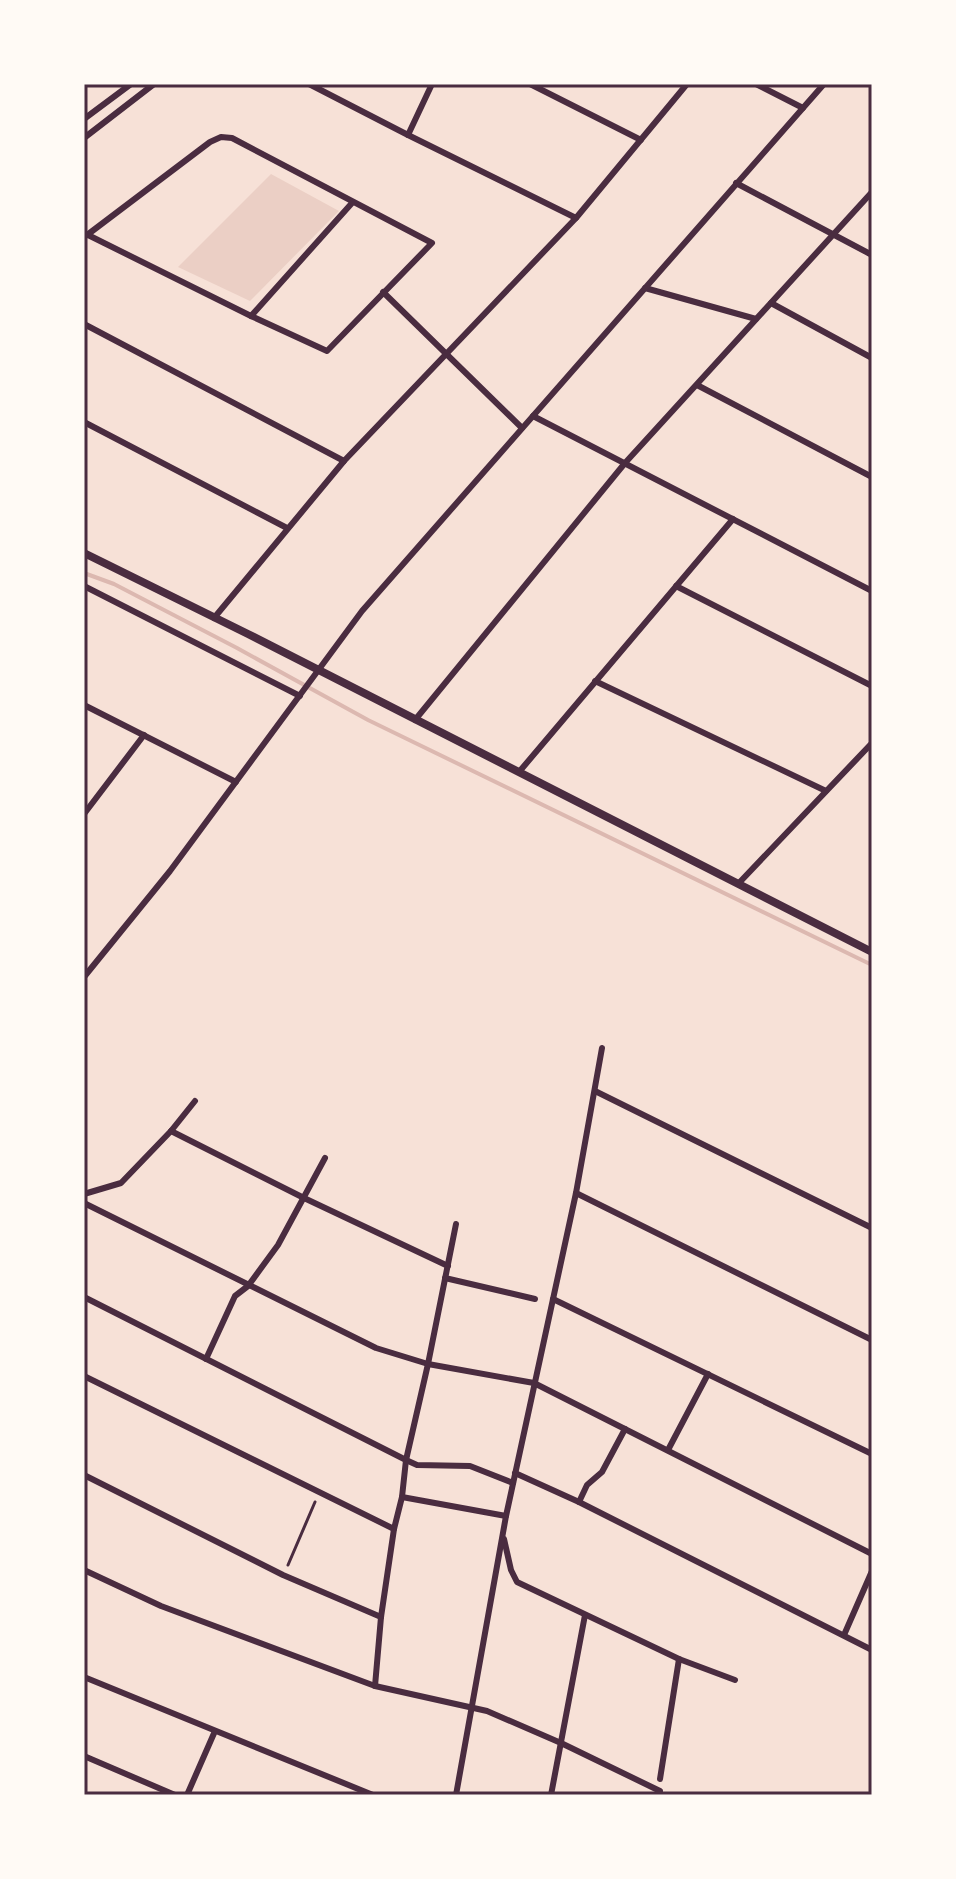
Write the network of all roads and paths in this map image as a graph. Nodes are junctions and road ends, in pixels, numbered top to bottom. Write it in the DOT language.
graph roads {
  1 [pos="131,84"];
  2 [pos="154,84"];
  3 [pos="309,84"];
  4 [pos="432,84"];
  5 [pos="530,84"];
  6 [pos="687,84"];
  7 [pos="756,84"];
  8 [pos="824,84"];
  9 [pos="803,108"];
  10 [pos="84,119"];
  11 [pos="408,135"];
  12 [pos="84,138"];
  13 [pos="641,140"];
  14 [pos="736,183"];
  15 [pos="872,192"];
  16 [pos="352,203"];
  17 [pos="576,218"];
  18 [pos="86,234"];
  19 [pos="833,235"];
  20 [pos="872,255"];
  21 [pos="645,288"];
  22 [pos="383,292"];
  23 [pos="771,303"];
  24 [pos="251,316"];
  25 [pos="756,319"];
  26 [pos="84,324"];
  27 [pos="446,355"];
  28 [pos="872,358"];
  29 [pos="697,385"];
  30 [pos="533,416"];
  31 [pos="84,422"];
  32 [pos="522,428"];
  33 [pos="344,461"];
  34 [pos="625,463"];
  35 [pos="872,477"];
  36 [pos="733,519"];
  37 [pos="287,528"];
  38 [pos="84,553"];
  39 [pos="84,586"];
  40 [pos="676,586"];
  41 [pos="872,591"];
  42 [pos="214,618"];
  43 [pos="319,670"];
  44 [pos="595,681"];
  45 [pos="872,686"];
  46 [pos="300,696"];
  47 [pos="84,705"];
  48 [pos="415,720"];
  49 [pos="144,735"];
  50 [pos="872,743"];
  51 [pos="519,772"];
  52 [pos="236,782"];
  53 [pos="826,791"];
  54 [pos="84,814"];
  55 [pos="738,884"];
  56 [pos="872,952"];
  57 [pos="84,977"];
  58 [pos="602,1048"];
  59 [pos="595,1091"];
  60 [pos="195,1101"];
  61 [pos="171,1131"];
  62 [pos="325,1158"];
  63 [pos="576,1193"];
  64 [pos="84,1194"];
  65 [pos="304,1198"];
  66 [pos="84,1203"];
  67 [pos="456,1224"];
  68 [pos="872,1228"];
  69 [pos="448,1266"];
  70 [pos="445,1278"];
  71 [pos="248,1286"];
  72 [pos="84,1297"];
  73 [pos="535,1299"];
  74 [pos="553,1299"];
  75 [pos="872,1340"];
  76 [pos="206,1359"];
  77 [pos="428,1364"];
  78 [pos="708,1374"];
  79 [pos="84,1376"];
  80 [pos="534,1383"];
  81 [pos="625,1429"];
  82 [pos="668,1450"];
  83 [pos="872,1454"];
  84 [pos="406,1460"];
  85 [pos="515,1473"];
  86 [pos="84,1475"];
  87 [pos="513,1483"];
  88 [pos="320,1491"];
  89 [pos="402,1497"];
  90 [pos="579,1502"];
  91 [pos="506,1516"];
  92 [pos="394,1529"];
  93 [pos="504,1536"];
  94 [pos="872,1554"];
  95 [pos="84,1570"];
  96 [pos="872,1571"];
  97 [pos="283,1575"];
  98 [pos="585,1615"];
  99 [pos="381,1617"];
  100 [pos="844,1635"];
  101 [pos="872,1650"];
  102 [pos="679,1659"];
  103 [pos="84,1677"];
  104 [pos="735,1680"];
  105 [pos="375,1686"];
  106 [pos="471,1708"];
  107 [pos="215,1731"];
  108 [pos="561,1743"];
  109 [pos="84,1756"];
  110 [pos="660,1779"];
  111 [pos="175,1795"];
  112 [pos="187,1795"];
  113 [pos="373,1795"];
  114 [pos="456,1795"];
  115 [pos="551,1795"];
  116 [pos="659,1795"];
  1 -- 10 [label="street"];
  2 -- 12 [label="street"];
  3 -- 11 [label="street"];
  4 -- 11 [label="street"];
  5 -- 13 [label="street"];
  6 -- 13 [label="street"];
  7 -- 9 [label="street"];
  8 -- 9 [label="street"];
  9 -- 14 [label="street"];
  11 -- 17 [label="street"];
  13 -- 17 [label="street"];
  14 -- 19 [label="street"];
  14 -- 21 [label="street"];
  15 -- 19 [label="street"];
  16 -- 18 [label="street"];
  16 -- 22 [label="street"];
  16 -- 24 [label="street"];
  17 -- 27 [label="street"];
  18 -- 24 [label="street"];
  19 -- 20 [label="street"];
  19 -- 23 [label="street"];
  21 -- 25 [label="street"];
  21 -- 30 [label="street"];
  22 -- 24 [label="street"];
  22 -- 27 [label="street"];
  23 -- 25 [label="street"];
  23 -- 28 [label="street"];
  25 -- 29 [label="street"];
  26 -- 33 [label="street"];
  27 -- 32 [label="street"];
  27 -- 33 [label="street"];
  29 -- 34 [label="street"];
  29 -- 35 [label="street"];
  30 -- 32 [label="street"];
  30 -- 34 [label="street"];
  31 -- 37 [label="street"];
  32 -- 43 [label="street"];
  33 -- 37 [label="street"];
  34 -- 36 [label="street"];
  34 -- 48 [label="street"];
  36 -- 40 [label="street"];
  36 -- 41 [label="street"];
  37 -- 42 [label="street"];
  38 -- 42 [label="street"];
  39 -- 46 [label="street"];
  40 -- 44 [label="street"];
  40 -- 45 [label="street"];
  42 -- 43 [label="street"];
  43 -- 46 [label="street"];
  43 -- 48 [label="street"];
  44 -- 51 [label="street"];
  44 -- 53 [label="street"];
  46 -- 52 [label="street"];
  47 -- 49 [label="street"];
  48 -- 51 [label="street"];
  49 -- 52 [label="street"];
  49 -- 54 [label="street"];
  50 -- 53 [label="street"];
  51 -- 55 [label="street"];
  52 -- 57 [label="street"];
  53 -- 55 [label="street"];
  55 -- 56 [label="street"];
  58 -- 59 [label="street"];
  59 -- 63 [label="street"];
  59 -- 68 [label="street"];
  60 -- 61 [label="street"];
  61 -- 64 [label="street"];
  61 -- 65 [label="street"];
  62 -- 65 [label="street"];
  63 -- 74 [label="street"];
  63 -- 75 [label="street"];
  65 -- 69 [label="street"];
  65 -- 71 [label="street"];
  66 -- 71 [label="street"];
  67 -- 69 [label="street"];
  69 -- 70 [label="street"];
  70 -- 73 [label="street"];
  70 -- 77 [label="street"];
  71 -- 76 [label="street"];
  71 -- 77 [label="street"];
  72 -- 76 [label="street"];
  74 -- 78 [label="street"];
  74 -- 80 [label="street"];
  76 -- 84 [label="street"];
  77 -- 80 [label="street"];
  77 -- 84 [label="street"];
  78 -- 82 [label="street"];
  78 -- 83 [label="street"];
  79 -- 88 [label="street"];
  80 -- 81 [label="street"];
  80 -- 85 [label="street"];
  81 -- 82 [label="street"];
  81 -- 90 [label="street"];
  82 -- 94 [label="street"];
  84 -- 87 [label="street"];
  84 -- 89 [label="street"];
  85 -- 87 [label="street"];
  85 -- 90 [label="street"];
  86 -- 97 [label="street"];
  87 -- 91 [label="street"];
  88 -- 92 [label="street"];
  88 -- 97 [label="path"];
  89 -- 91 [label="street"];
  89 -- 92 [label="street"];
  90 -- 100 [label="street"];
  91 -- 93 [label="street"];
  92 -- 99 [label="street"];
  93 -- 98 [label="street"];
  93 -- 106 [label="street"];
  95 -- 105 [label="street"];
  96 -- 100 [label="street"];
  97 -- 99 [label="street"];
  98 -- 102 [label="street"];
  98 -- 108 [label="street"];
  99 -- 105 [label="street"];
  100 -- 101 [label="street"];
  102 -- 104 [label="street"];
  102 -- 110 [label="street"];
  103 -- 107 [label="street"];
  105 -- 106 [label="street"];
  106 -- 108 [label="street"];
  106 -- 114 [label="street"];
  107 -- 112 [label="street"];
  107 -- 113 [label="street"];
  108 -- 115 [label="street"];
  108 -- 116 [label="street"];
  109 -- 111 [label="street"];
}
